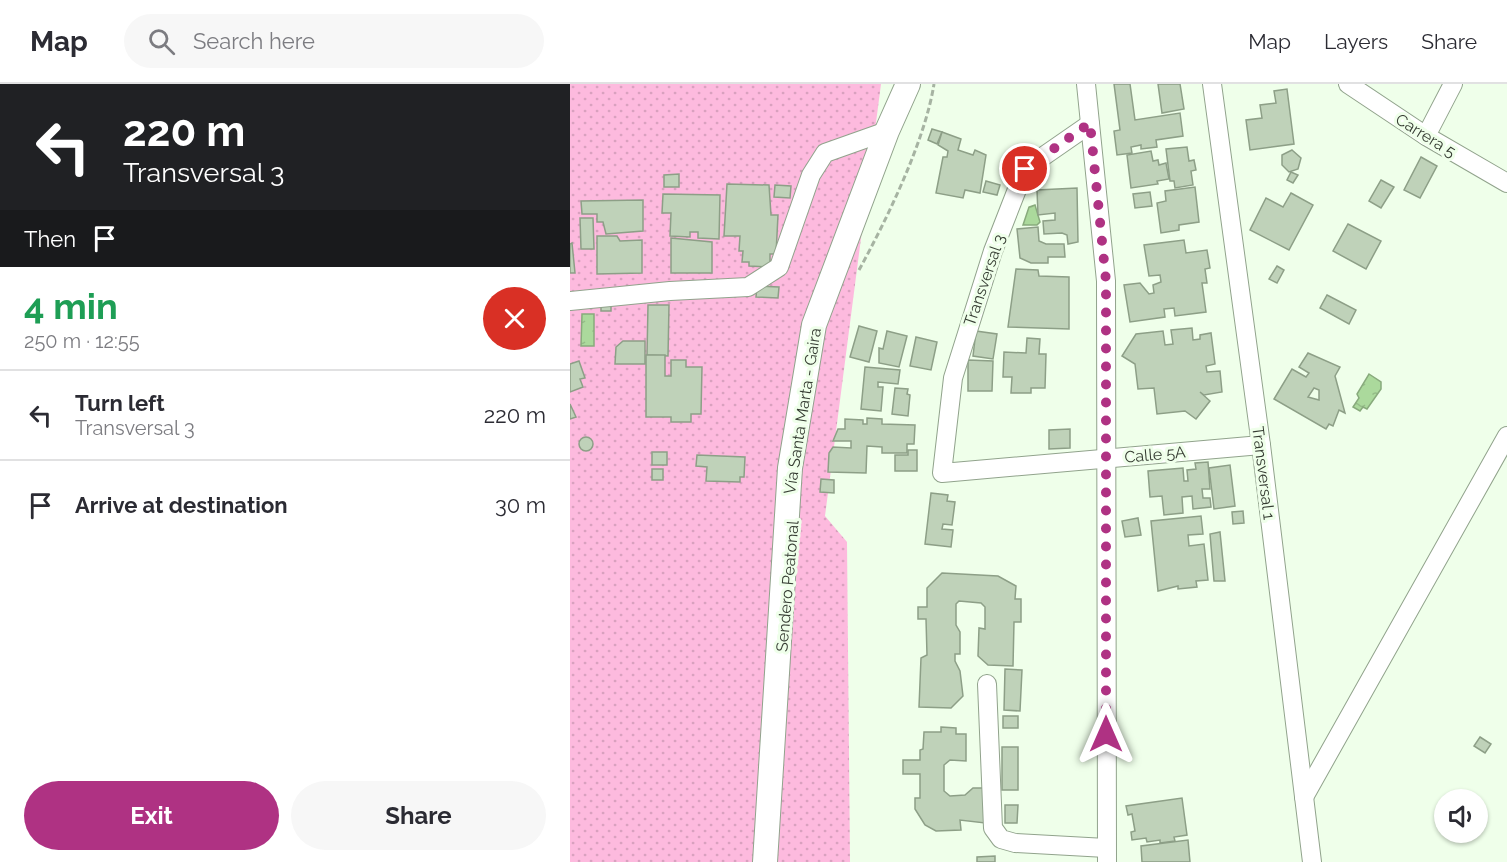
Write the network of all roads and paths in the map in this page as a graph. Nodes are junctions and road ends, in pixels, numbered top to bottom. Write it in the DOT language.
graph roads {
  1 [pos="908,84"];
  2 [pos="934,84"];
  3 [pos="1086,84"];
  4 [pos="1212,84"];
  5 [pos="1348,84"];
  6 [pos="1453,84"];
  7 [pos="1090,123"];
  8 [pos="887,131"];
  9 [pos="1425,136"];
  10 [pos="1507,183"];
  11 [pos="854,279"];
  12 [pos="570,301"];
  13 [pos="1507,436"];
  14 [pos="1261,445"];
  15 [pos="1105,459"];
  16 [pos="942,473"];
  17 [pos="987,684"];
  18 [pos="1304,797"];
  19 [pos="1106,855"];
  20 [pos="765,862"];
  21 [pos="1312,862"];
  1 -- 8 [label="main road, Vía Santa Marta - Gaira"];
  2 -- 11 [label="path"];
  3 -- 7 [label="street"];
  4 -- 14 [label="street, Transversal 1"];
  5 -- 9 [label="street, Carrera 5"];
  6 -- 9 [label="street"];
  7 -- 15 [label="street"];
  7 -- 16 [label="street, Transversal 3"];
  8 -- 12 [label="street"];
  8 -- 20 [label="main road, Vía Santa Marta - Gaira"];
  9 -- 10 [label="street, Carrera 5"];
  13 -- 18 [label="street"];
  14 -- 15 [label="street, Calle 5A"];
  14 -- 18 [label="street, Transversal 1"];
  15 -- 16 [label="street, Calle 5A"];
  15 -- 19 [label="street"];
  17 -- 19 [label="street"];
  18 -- 21 [label="street, Transversal 1"];
}
